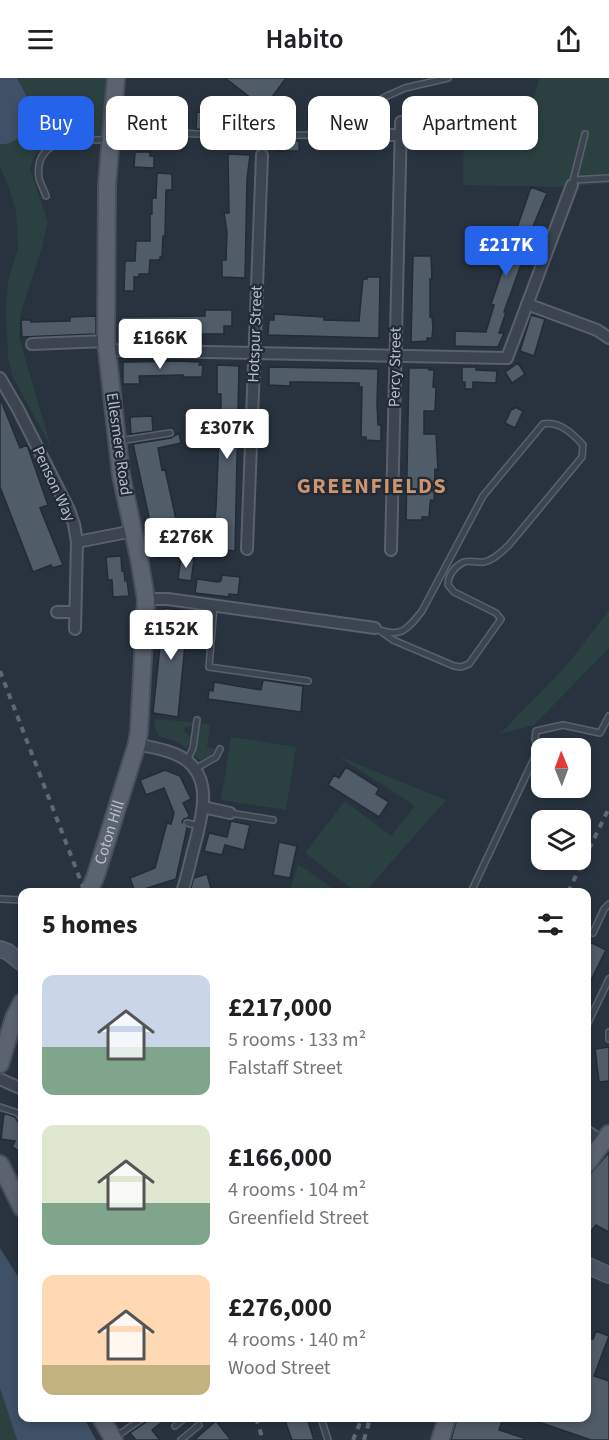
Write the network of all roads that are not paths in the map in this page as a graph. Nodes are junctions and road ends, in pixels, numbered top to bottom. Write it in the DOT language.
graph roads {
  1 [pos="116,78"];
  2 [pos="448,78"];
  3 [pos="115,96"];
  4 [pos="401,122"];
  5 [pos="585,134"];
  6 [pos="390,135"];
  7 [pos="401,135"];
  8 [pos="106,136"];
  9 [pos="188,136"];
  10 [pos="110,150"];
  11 [pos="262,154"];
  12 [pos="609,178"];
  13 [pos="572,182"];
  14 [pos="46,196"];
  15 [pos="527,304"];
  16 [pos="609,338"];
  17 [pos="32,344"];
  18 [pos="106,345"];
  19 [pos="254,352"];
  20 [pos="396,356"];
  21 [pos="0,378"];
  22 [pos="170,433"];
  23 [pos="117,441"];
  24 [pos="133,531"];
  25 [pos="77,542"];
  26 [pos="247,549"];
  27 [pos="391,550"];
  28 [pos="146,599"];
  29 [pos="214,606"];
  30 [pos="57,612"];
  31 [pos="75,612"];
  32 [pos="75,629"];
  33 [pos="377,629"];
  34 [pos="308,681"];
  35 [pos="609,716"];
  36 [pos="196,720"];
  37 [pos="137,744"];
  38 [pos="220,749"];
  39 [pos="191,765"];
  40 [pos="128,771"];
  41 [pos="203,807"];
  42 [pos="230,813"];
  43 [pos="273,820"];
  44 [pos="188,823"];
  45 [pos="199,826"];
  46 [pos="91,888"];
  47 [pos="183,888"];
  48 [pos="473,888"];
  49 [pos="0,899"];
  50 [pos="18,900"];
  51 [pos="609,904"];
  52 [pos="593,933"];
  53 [pos="0,949"];
  54 [pos="18,960"];
  55 [pos="609,979"];
  56 [pos="18,1010"];
  57 [pos="591,1017"];
  58 [pos="609,1032"];
  59 [pos="609,1040"];
  60 [pos="1,1058"];
  61 [pos="0,1079"];
  62 [pos="18,1087"];
  63 [pos="0,1107"];
  64 [pos="18,1113"];
  65 [pos="591,1133"];
  66 [pos="606,1138"];
  67 [pos="591,1158"];
  68 [pos="0,1164"];
  69 [pos="18,1200"];
  70 [pos="591,1267"];
  71 [pos="609,1275"];
  72 [pos="103,1422"];
  73 [pos="137,1422"];
  74 [pos="180,1422"];
  75 [pos="322,1422"];
  76 [pos="446,1422"];
  77 [pos="199,1425"];
  78 [pos="175,1426"];
  79 [pos="113,1439"];
  80 [pos="181,1440"];
  81 [pos="328,1440"];
  82 [pos="440,1440"];
  1 -- 3 [label="main road, Ellesmere Road"];
  2 -- 9 [label="lane"];
  4 -- 7 [label="street, Percy Street"];
  5 -- 13 [label="lane"];
  6 -- 7 [label="street"];
  7 -- 20 [label="street, Percy Street"];
  8 -- 14 [label="lane"];
  10 -- 18 [label="main road, Ellesmere Road"];
  11 -- 19 [label="street, Hotspur Street"];
  12 -- 13 [label="lane"];
  13 -- 15 [label="street"];
  15 -- 16 [label="street"];
  15 -- 20 [label="street"];
  17 -- 18 [label="street"];
  18 -- 19 [label="street"];
  18 -- 23 [label="main road, Ellesmere Road"];
  19 -- 20 [label="street"];
  19 -- 26 [label="street, Hotspur Street"];
  20 -- 27 [label="street, Percy Street"];
  21 -- 25 [label="street, Penson Way"];
  22 -- 23 [label="lane"];
  23 -- 24 [label="main road, Ellesmere Road"];
  24 -- 25 [label="street, Penson Way"];
  24 -- 28 [label="main road, Ellesmere Road"];
  25 -- 31 [label="street"];
  28 -- 29 [label="street"];
  28 -- 37 [label="main road, Ellesmere Road"];
  29 -- 33 [label="street"];
  29 -- 34 [label="lane"];
  30 -- 31 [label="street"];
  31 -- 32 [label="street"];
  33 -- 33 [label="lane"];
  35 -- 48 [label="lane"];
  36 -- 39 [label="lane"];
  37 -- 39 [label="street"];
  37 -- 40 [label="main road, Ellesmere Road"];
  38 -- 39 [label="lane"];
  39 -- 41 [label="street"];
  40 -- 46 [label="main road, Coton Hill"];
  41 -- 42 [label="street"];
  41 -- 45 [label="street"];
  42 -- 43 [label="lane"];
  44 -- 45 [label="lane"];
  45 -- 47 [label="street"];
  49 -- 50 [label="lane"];
  51 -- 52 [label="lane"];
  53 -- 54 [label="main road"];
  55 -- 57 [label="lane"];
  56 -- 60 [label="main road"];
  58 -- 59 [label="lane"];
  61 -- 62 [label="street"];
  63 -- 64 [label="lane"];
  65 -- 66 [label="street"];
  66 -- 67 [label="main road"];
  68 -- 69 [label="main road"];
  70 -- 71 [label="main road"];
  72 -- 79 [label="main road"];
  73 -- 79 [label="lane"];
  74 -- 78 [label="lane"];
  75 -- 81 [label="lane"];
  76 -- 82 [label="main road"];
  77 -- 80 [label="lane"];
}
